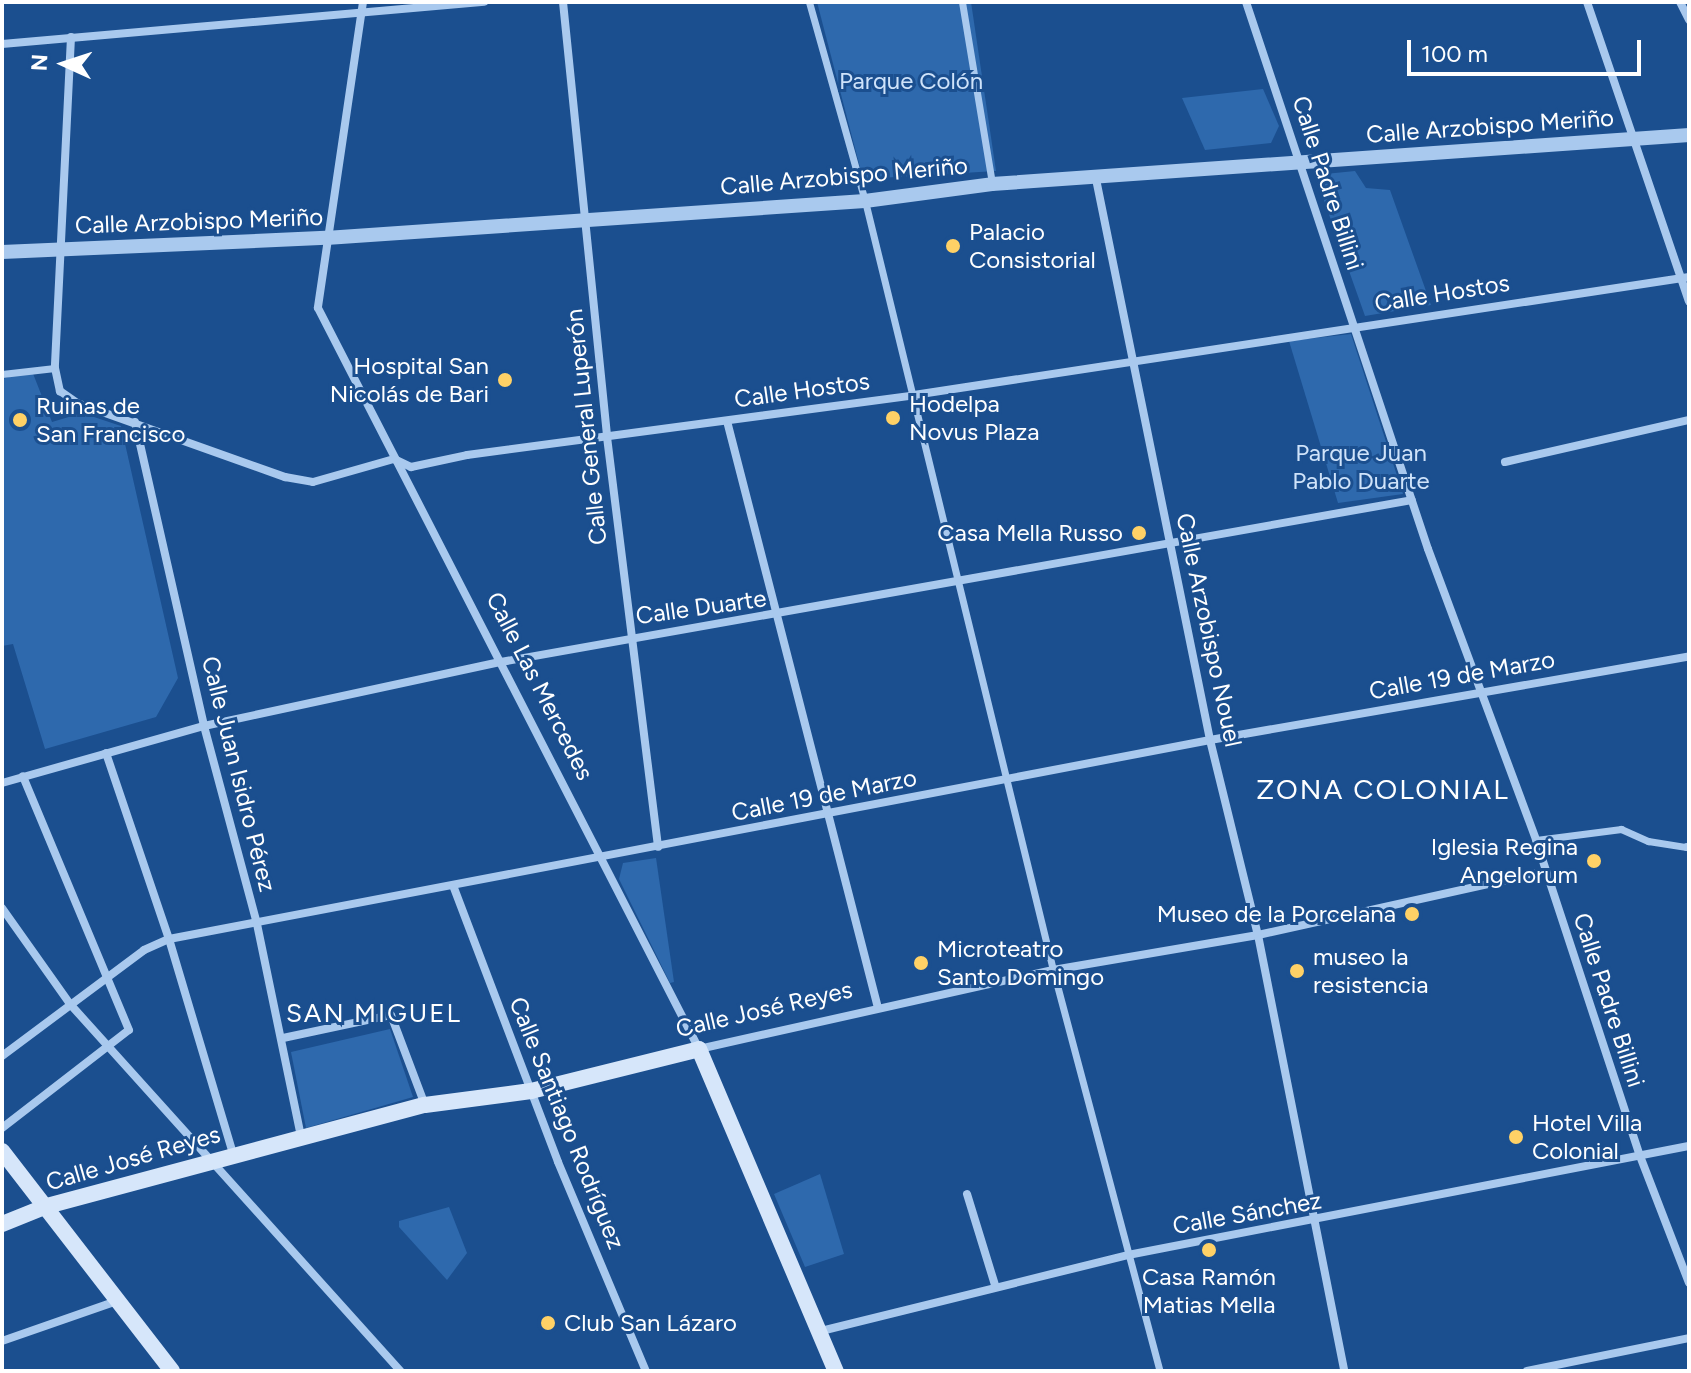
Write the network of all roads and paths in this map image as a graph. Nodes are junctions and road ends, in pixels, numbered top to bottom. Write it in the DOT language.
graph roads {
  1 [pos="363,2"];
  2 [pos="484,2"];
  3 [pos="563,2"];
  4 [pos="809,2"];
  5 [pos="962,2"];
  6 [pos="1246,2"];
  7 [pos="1587,2"];
  8 [pos="1680,2"];
  9 [pos="361,15"];
  10 [pos="1689,20"];
  11 [pos="71,37"];
  12 [pos="2,44"];
  13 [pos="1689,135"];
  14 [pos="1633,138"];
  15 [pos="1301,161"];
  16 [pos="1096,179"];
  17 [pos="992,184"];
  18 [pos="865,201"];
  19 [pos="584,217"];
  20 [pos="326,238"];
  21 [pos="64,249"];
  22 [pos="2,252"];
  23 [pos="1685,277"];
  24 [pos="1689,301"];
  25 [pos="1355,327"];
  26 [pos="1130,361"];
  27 [pos="55,368"];
  28 [pos="2,374"];
  29 [pos="914,395"];
  30 [pos="1689,420"];
  31 [pos="727,421"];
  32 [pos="135,422"];
  33 [pos="607,437"];
  34 [pos="400,461"];
  35 [pos="1505,462"];
  36 [pos="1412,500"];
  37 [pos="1170,539"];
  38 [pos="960,580"];
  39 [pos="777,616"];
  40 [pos="630,638"];
  41 [pos="1689,656"];
  42 [pos="501,662"];
  43 [pos="1482,691"];
  44 [pos="204,726"];
  45 [pos="1210,740"];
  46 [pos="106,753"];
  47 [pos="23,776"];
  48 [pos="1006,781"];
  49 [pos="2,783"];
  50 [pos="828,815"];
  51 [pos="1536,840"];
  52 [pos="658,847"];
  53 [pos="1688,847"];
  54 [pos="600,858"];
  55 [pos="1546,871"];
  56 [pos="454,888"];
  57 [pos="2,908"];
  58 [pos="257,924"];
  59 [pos="1258,935"];
  60 [pos="169,939"];
  61 [pos="1053,970"];
  62 [pos="104,980"];
  63 [pos="70,1004"];
  64 [pos="878,1008"];
  65 [pos="283,1038"];
  66 [pos="111,1046"];
  67 [pos="699,1049"];
  68 [pos="2,1056"];
  69 [pos="531,1091"];
  70 [pos="425,1105"];
  71 [pos="2,1128"];
  72 [pos="301,1136"];
  73 [pos="1689,1146"];
  74 [pos="2,1151"];
  75 [pos="233,1154"];
  76 [pos="1640,1156"];
  77 [pos="209,1161"];
  78 [pos="967,1194"];
  79 [pos="47,1206"];
  80 [pos="1314,1221"];
  81 [pos="2,1224"];
  82 [pos="1128,1255"];
  83 [pos="1689,1283"];
  84 [pos="995,1285"];
  85 [pos="117,1300"];
  86 [pos="816,1332"];
  87 [pos="1689,1338"];
  88 [pos="2,1341"];
  89 [pos="172,1371"];
  90 [pos="401,1371"];
  91 [pos="646,1371"];
  92 [pos="836,1371"];
  93 [pos="1160,1371"];
  94 [pos="1344,1371"];
  95 [pos="1527,1371"];
  1 -- 9 [label="street, Calle Las Mercedes"];
  2 -- 9 [label="street"];
  3 -- 19 [label="street, Calle General Luperón"];
  4 -- 18 [label="street"];
  5 -- 17 [label="street"];
  6 -- 15 [label="street, Calle Padre Billini"];
  7 -- 14 [label="street"];
  8 -- 10 [label="street"];
  9 -- 11 [label="street"];
  9 -- 20 [label="street, Calle Las Mercedes"];
  11 -- 12 [label="street"];
  11 -- 21 [label="street"];
  13 -- 14 [label="street, Calle Arzobispo Meriño"];
  14 -- 15 [label="street, Calle Arzobispo Meriño"];
  14 -- 23 [label="street"];
  15 -- 16 [label="street, Calle Arzobispo Meriño"];
  15 -- 25 [label="street, Calle Padre Billini"];
  16 -- 17 [label="street, Calle Arzobispo Meriño"];
  16 -- 26 [label="street, Calle Arzobispo Nouel"];
  17 -- 18 [label="street, Calle Arzobispo Meriño"];
  18 -- 19 [label="street, Calle Arzobispo Meriño"];
  18 -- 29 [label="street"];
  19 -- 20 [label="street, Calle Arzobispo Meriño"];
  19 -- 33 [label="street, Calle General Luperón"];
  20 -- 21 [label="street, Calle Arzobispo Meriño"];
  20 -- 34 [label="street, Calle Las Mercedes"];
  21 -- 22 [label="street, Calle Arzobispo Meriño"];
  21 -- 27 [label="street"];
  23 -- 24 [label="street"];
  23 -- 25 [label="street, Calle Hostos"];
  25 -- 26 [label="street, Calle Hostos"];
  25 -- 36 [label="street, Calle Padre Billini"];
  26 -- 29 [label="street, Calle Hostos"];
  26 -- 37 [label="street, Calle Arzobispo Nouel"];
  27 -- 28 [label="street"];
  27 -- 32 [label="street, Calle Hostos"];
  29 -- 31 [label="street, Calle Hostos"];
  29 -- 38 [label="street"];
  30 -- 35 [label="street"];
  31 -- 33 [label="street, Calle Hostos"];
  31 -- 39 [label="street"];
  32 -- 34 [label="street, Calle Hostos"];
  32 -- 44 [label="street, Calle Juan Isidro Pérez"];
  33 -- 34 [label="street, Calle Hostos"];
  33 -- 40 [label="street, Calle General Luperón"];
  34 -- 42 [label="street, Calle Las Mercedes"];
  36 -- 37 [label="street, Calle Duarte"];
  36 -- 43 [label="street, Calle Padre Billini"];
  37 -- 38 [label="street, Calle Duarte"];
  37 -- 45 [label="street, Calle Arzobispo Nouel"];
  38 -- 39 [label="street, Calle Duarte"];
  38 -- 48 [label="street"];
  39 -- 40 [label="street, Calle Duarte"];
  39 -- 50 [label="street"];
  40 -- 42 [label="street, Calle Duarte"];
  40 -- 52 [label="street, Calle General Luperón"];
  41 -- 43 [label="street, Calle 19 de Marzo"];
  42 -- 44 [label="street, Calle Duarte"];
  42 -- 54 [label="street, Calle Las Mercedes"];
  43 -- 45 [label="street, Calle 19 de Marzo"];
  43 -- 51 [label="street, Calle Padre Billini"];
  44 -- 46 [label="street, Calle Duarte"];
  44 -- 58 [label="street, Calle Juan Isidro Pérez"];
  45 -- 48 [label="street, Calle 19 de Marzo"];
  45 -- 59 [label="street, Calle Arzobispo Nouel"];
  46 -- 47 [label="street, Calle Duarte"];
  46 -- 60 [label="street"];
  47 -- 49 [label="street, Calle Duarte"];
  47 -- 62 [label="street"];
  48 -- 50 [label="street, Calle 19 de Marzo"];
  48 -- 61 [label="street"];
  50 -- 52 [label="street, Calle 19 de Marzo"];
  50 -- 64 [label="street"];
  51 -- 53 [label="street"];
  51 -- 55 [label="street, Calle Padre Billini"];
  52 -- 54 [label="street, Calle 19 de Marzo"];
  54 -- 56 [label="street, Calle 19 de Marzo"];
  54 -- 67 [label="street, Calle Las Mercedes"];
  55 -- 59 [label="street, Calle José Reyes"];
  55 -- 76 [label="street, Calle Padre Billini"];
  56 -- 58 [label="street, Calle 19 de Marzo"];
  56 -- 69 [label="street, Calle Santiago Rodríguez"];
  57 -- 63 [label="street"];
  58 -- 60 [label="street, Calle 19 de Marzo"];
  58 -- 65 [label="street, Calle Juan Isidro Pérez"];
  59 -- 61 [label="street, Calle José Reyes"];
  59 -- 80 [label="street, Calle Arzobispo Nouel"];
  60 -- 62 [label="street, Calle 19 de Marzo"];
  60 -- 75 [label="street"];
  61 -- 64 [label="street, Calle José Reyes"];
  61 -- 82 [label="street"];
  62 -- 63 [label="street, Calle 19 de Marzo"];
  62 -- 66 [label="street"];
  63 -- 66 [label="street"];
  63 -- 68 [label="street, Calle 19 de Marzo"];
  64 -- 67 [label="street, Calle José Reyes"];
  65 -- 70 [label="street"];
  65 -- 72 [label="street, Calle Juan Isidro Pérez"];
  66 -- 71 [label="street"];
  66 -- 77 [label="street"];
  67 -- 69 [label="main road, Calle José Reyes"];
  67 -- 86 [label="main road, Calle Las Mercedes"];
  69 -- 70 [label="main road, Calle José Reyes"];
  69 -- 91 [label="street, Calle Santiago Rodríguez"];
  70 -- 72 [label="main road, Calle José Reyes"];
  72 -- 75 [label="main road, Calle José Reyes"];
  73 -- 76 [label="street, Calle Sánchez"];
  74 -- 79 [label="main road"];
  75 -- 77 [label="main road, Calle José Reyes"];
  76 -- 80 [label="street, Calle Sánchez"];
  76 -- 83 [label="street, Calle Padre Billini"];
  77 -- 79 [label="main road, Calle José Reyes"];
  77 -- 90 [label="street"];
  78 -- 84 [label="street"];
  79 -- 81 [label="main road, Calle José Reyes"];
  79 -- 85 [label="main road"];
  80 -- 82 [label="street, Calle Sánchez"];
  80 -- 94 [label="street, Calle Arzobispo Nouel"];
  82 -- 84 [label="street, Calle Sánchez"];
  82 -- 93 [label="street"];
  84 -- 86 [label="street, Calle Sánchez"];
  85 -- 88 [label="street"];
  85 -- 89 [label="main road"];
  86 -- 92 [label="main road, Calle Las Mercedes"];
  87 -- 95 [label="street"];
}
